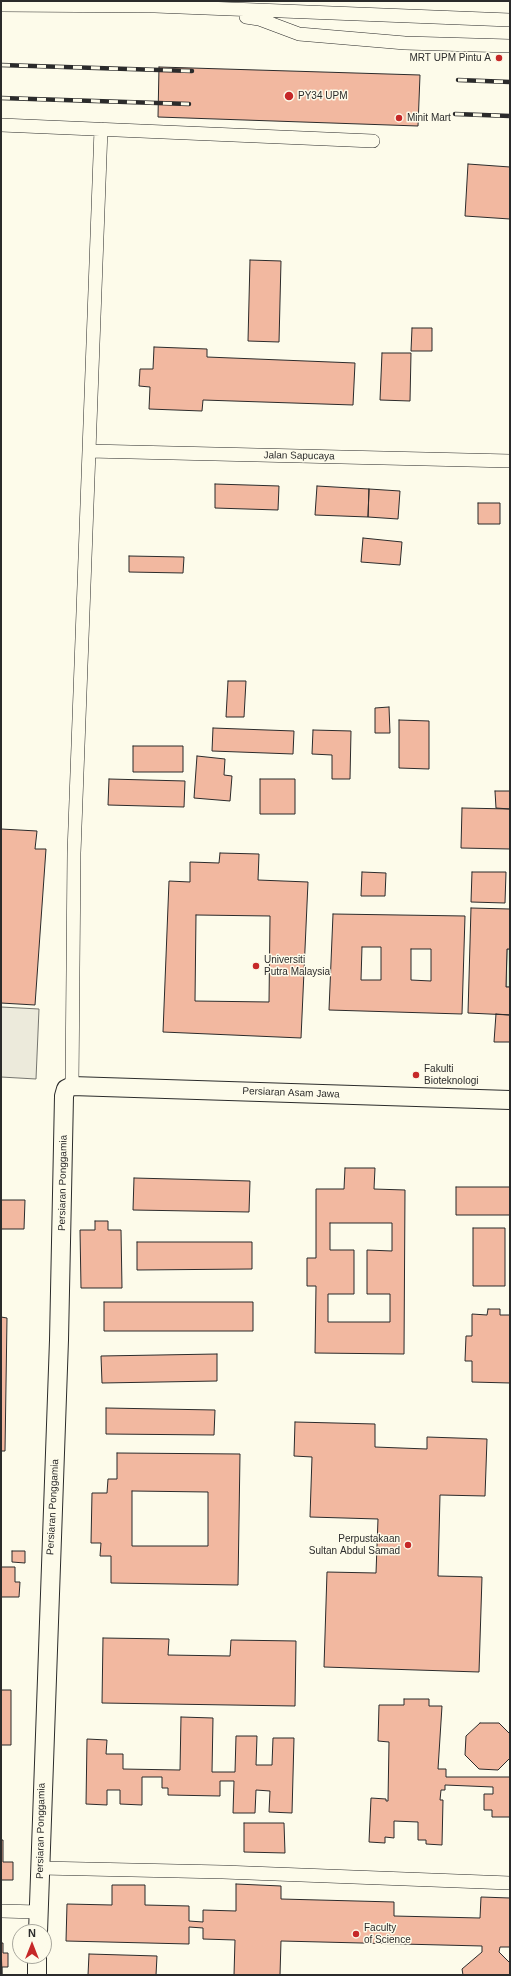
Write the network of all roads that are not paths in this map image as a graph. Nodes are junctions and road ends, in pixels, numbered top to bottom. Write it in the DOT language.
graph roads {
  1 [pos="175,1"];
  2 [pos="116,4"];
  3 [pos="1,5"];
  4 [pos="155,6"];
  5 [pos="201,9"];
  6 [pos="510,20"];
  7 [pos="510,46"];
  8 [pos="1,125"];
  9 [pos="101,129"];
  10 [pos="374,141"];
  11 [pos="88,451"];
  12 [pos="510,461"];
  13 [pos="72,1086"];
  14 [pos="510,1100"];
  15 [pos="41,1868"];
  16 [pos="510,1883"];
  17 [pos="1,1911"];
  18 [pos="38,1912"];
  19 [pos="38,1924"];
  20 [pos="37,1964"];
  21 [pos="37,1975"];
  1 -- 4 [label="street"];
  2 -- 3 [label="street"];
  2 -- 4 [label="street"];
  4 -- 5 [label="street"];
  5 -- 6 [label="street"];
  5 -- 7 [label="street"];
  8 -- 9 [label="street"];
  9 -- 10 [label="street"];
  9 -- 11 [label="street"];
  11 -- 12 [label="street, Jalan Sapucaya"];
  11 -- 13 [label="street"];
  13 -- 14 [label="street, Persiaran Asam Jawa"];
  13 -- 15 [label="street, Persiaran Ponggamia"];
  15 -- 16 [label="street"];
  15 -- 18 [label="street, Persiaran Ponggamia"];
  17 -- 18 [label="street"];
  18 -- 19 [label="street, Persiaran Ponggamia"];
  20 -- 21 [label="street"];
}
